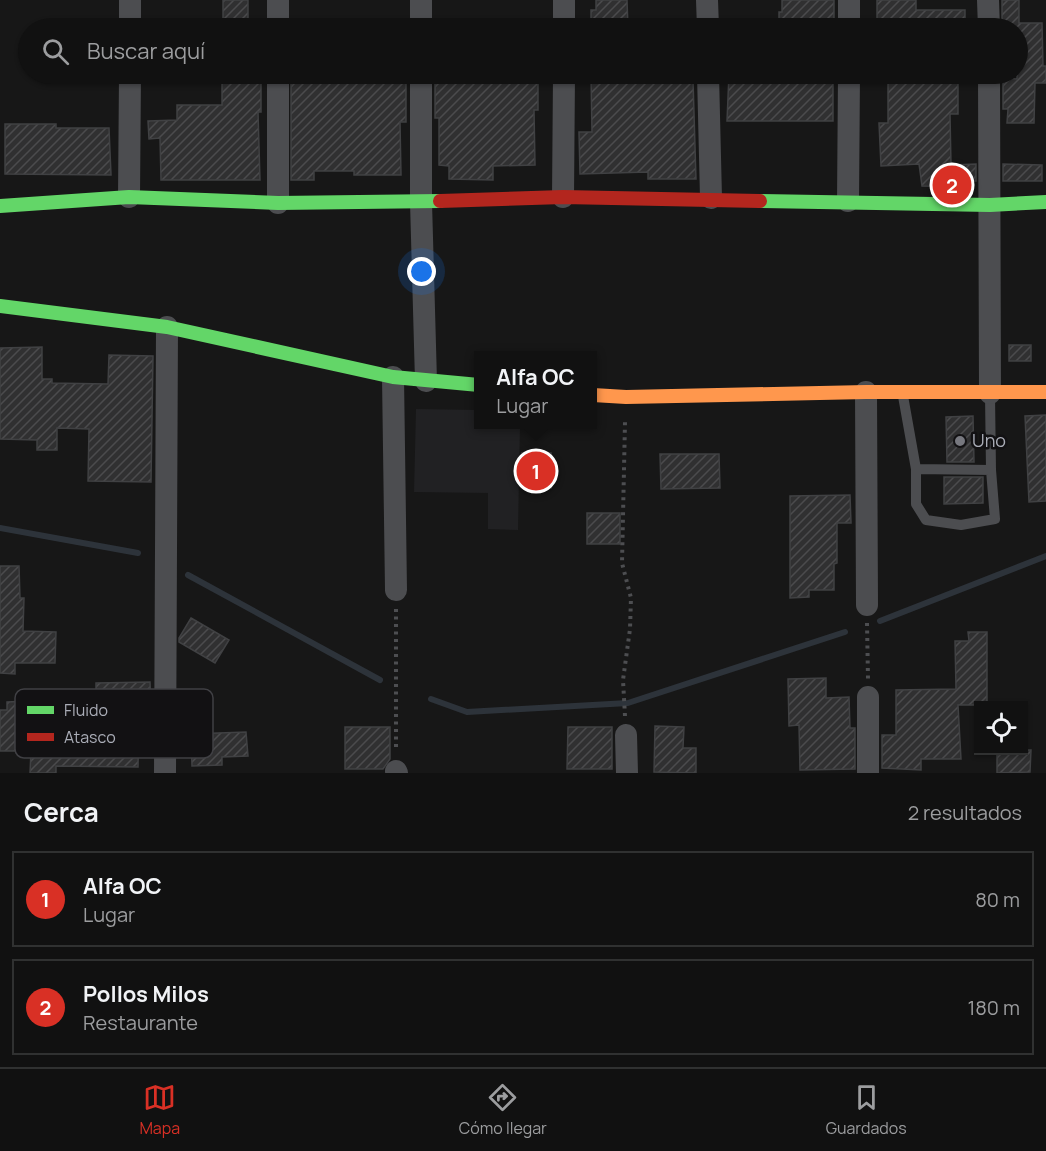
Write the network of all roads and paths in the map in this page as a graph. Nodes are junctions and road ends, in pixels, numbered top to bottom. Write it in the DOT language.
graph roads {
  1 [pos="130,0"];
  2 [pos="278,0"];
  3 [pos="421,0"];
  4 [pos="564,0"];
  5 [pos="707,0"];
  6 [pos="849,0"];
  7 [pos="988,0"];
  8 [pos="130,18"];
  9 [pos="278,18"];
  10 [pos="421,18"];
  11 [pos="564,18"];
  12 [pos="708,18"];
  13 [pos="849,18"];
  14 [pos="989,18"];
  15 [pos="130,84"];
  16 [pos="278,84"];
  17 [pos="421,84"];
  18 [pos="564,84"];
  19 [pos="708,84"];
  20 [pos="849,84"];
  21 [pos="989,84"];
  22 [pos="129,197"];
  23 [pos="563,197"];
  24 [pos="711,198"];
  25 [pos="848,201"];
  26 [pos="421,202"];
  27 [pos="1046,202"];
  28 [pos="278,203"];
  29 [pos="990,205"];
  30 [pos="0,206"];
  31 [pos="0,306"];
  32 [pos="167,327"];
  33 [pos="393,377"];
  34 [pos="426,381"];
  35 [pos="474,385"];
  36 [pos="866,392"];
  37 [pos="902,392"];
  38 [pos="1046,392"];
  39 [pos="990,393"];
  40 [pos="597,395"];
  41 [pos="626,397"];
  42 [pos="916,469"];
  43 [pos="991,470"];
  44 [pos="396,590"];
  45 [pos="867,605"];
  46 [pos="165,689"];
  47 [pos="868,697"];
  48 [pos="625,728"];
  49 [pos="165,758"];
  50 [pos="397,772"];
  51 [pos="165,773"];
  52 [pos="627,773"];
  53 [pos="868,773"];
  1 -- 8 [label="street"];
  2 -- 9 [label="street"];
  3 -- 10 [label="street"];
  4 -- 11 [label="street"];
  5 -- 12 [label="street"];
  6 -- 13 [label="street"];
  7 -- 14 [label="street"];
  15 -- 22 [label="street"];
  16 -- 28 [label="street"];
  17 -- 26 [label="street"];
  18 -- 23 [label="street"];
  19 -- 24 [label="street"];
  20 -- 25 [label="street"];
  21 -- 29 [label="street"];
  22 -- 28 [label="street"];
  22 -- 30 [label="street"];
  23 -- 24 [label="street"];
  23 -- 26 [label="street"];
  24 -- 25 [label="street"];
  25 -- 29 [label="street"];
  26 -- 28 [label="street"];
  26 -- 34 [label="street"];
  27 -- 29 [label="street"];
  29 -- 39 [label="street"];
  31 -- 32 [label="street"];
  32 -- 33 [label="street"];
  32 -- 46 [label="street"];
  33 -- 34 [label="street"];
  33 -- 44 [label="street"];
  34 -- 35 [label="street"];
  36 -- 37 [label="street"];
  36 -- 41 [label="street"];
  36 -- 45 [label="street"];
  37 -- 39 [label="street"];
  37 -- 42 [label="lane"];
  38 -- 39 [label="street"];
  39 -- 43 [label="lane"];
  40 -- 41 [label="street"];
  41 -- 48 [label="path"];
  42 -- 43 [label="lane"];
  42 -- 43 [label="lane"];
  44 -- 50 [label="path"];
  45 -- 47 [label="path"];
  47 -- 53 [label="street"];
  48 -- 52 [label="street"];
  49 -- 51 [label="street"];
}
